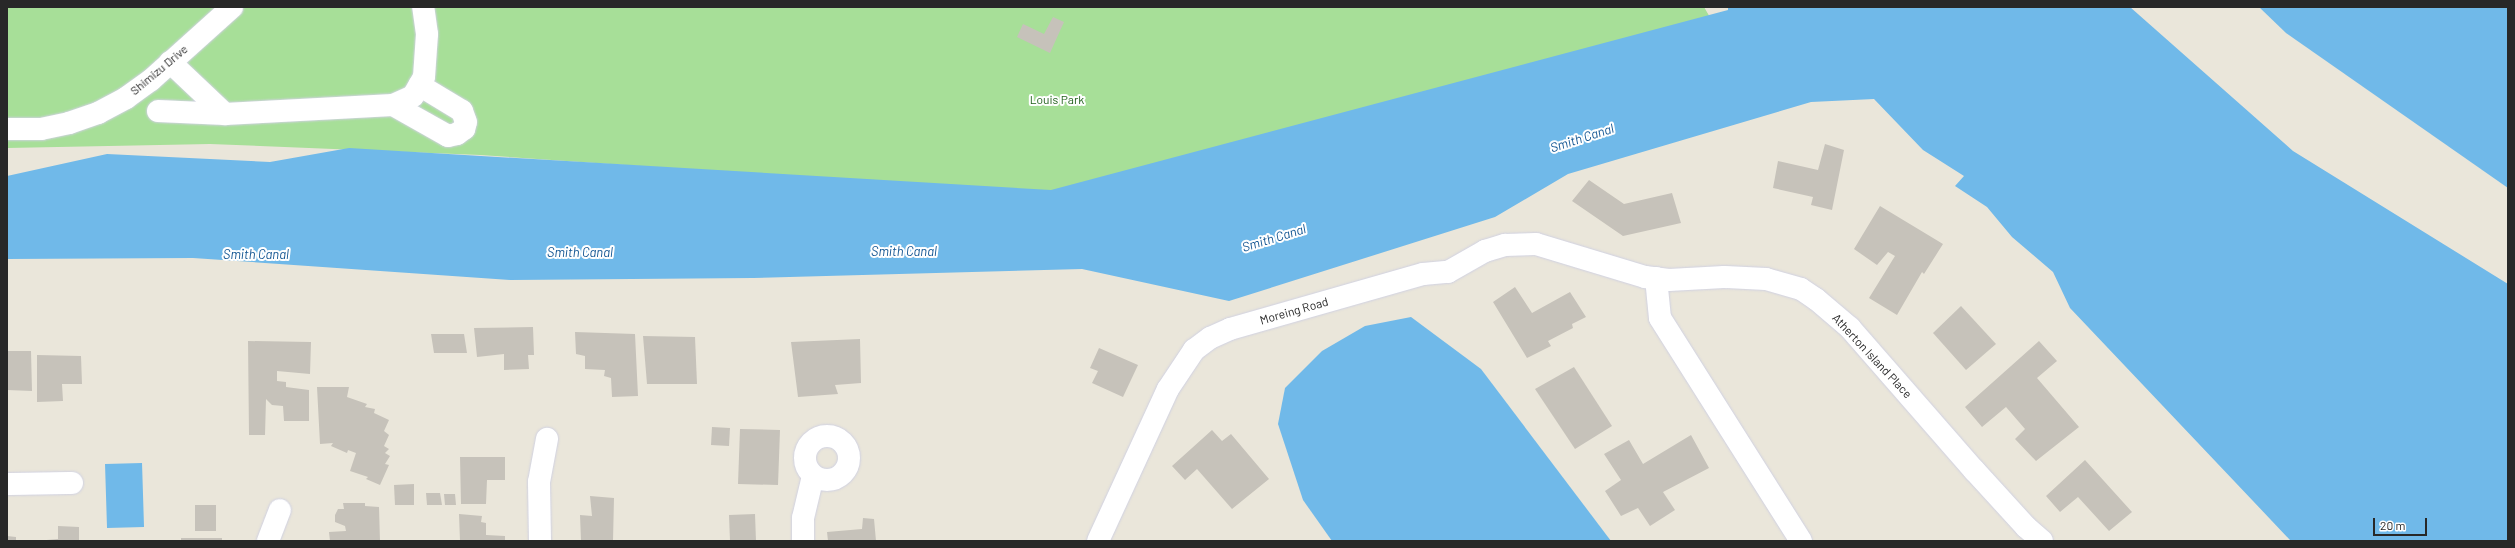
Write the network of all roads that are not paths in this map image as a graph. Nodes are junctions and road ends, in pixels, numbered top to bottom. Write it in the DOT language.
graph roads {
  1 [pos="232,7"];
  2 [pos="423,7"];
  3 [pos="170,62"];
  4 [pos="419,85"];
  5 [pos="394,105"];
  6 [pos="158,111"];
  7 [pos="225,114"];
  8 [pos="7,129"];
  9 [pos="1603,264"];
  10 [pos="1656,278"];
  11 [pos="547,439"];
  12 [pos="814,476"];
  13 [pos="72,483"];
  14 [pos="7,484"];
  15 [pos="280,510"];
  16 [pos="268,541"];
  17 [pos="540,541"];
  18 [pos="803,541"];
  19 [pos="1098,541"];
  20 [pos="1801,541"];
  21 [pos="2042,541"];
  1 -- 3 [label="street, Shimizu Drive"];
  2 -- 4 [label="street"];
  3 -- 7 [label="street"];
  3 -- 8 [label="street, Shimizu Drive"];
  4 -- 5 [label="street"];
  4 -- 5 [label="street"];
  5 -- 7 [label="street"];
  6 -- 7 [label="street"];
  9 -- 10 [label="street, Atherton Island Place"];
  9 -- 19 [label="street, Moreing Road"];
  10 -- 20 [label="street"];
  10 -- 21 [label="street, Atherton Island Place"];
  11 -- 17 [label="street"];
  12 -- 18 [label="street"];
  13 -- 14 [label="street"];
  15 -- 16 [label="street"];
}
